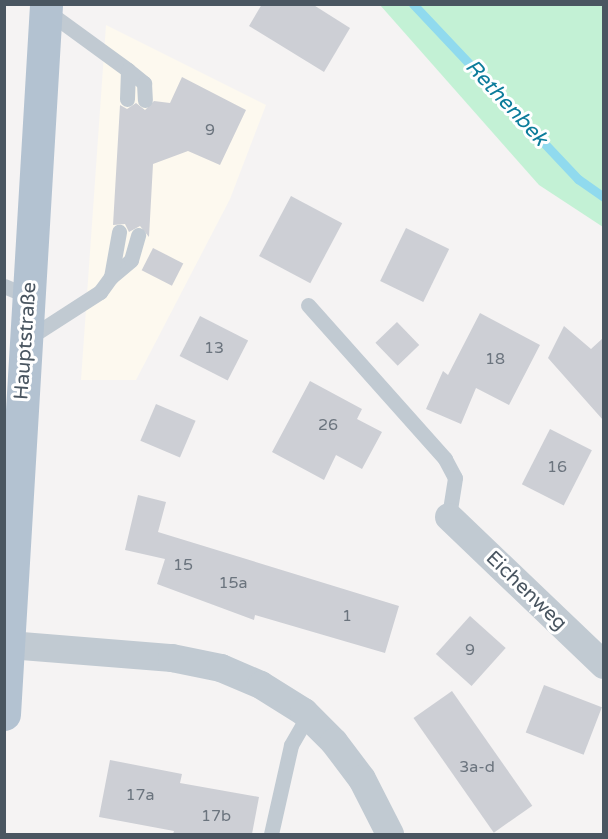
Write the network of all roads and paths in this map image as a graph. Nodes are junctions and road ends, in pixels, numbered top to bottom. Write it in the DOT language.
graph roads {
  1 [pos="46,8"];
  2 [pos="128,70"];
  3 [pos="127,99"];
  4 [pos="145,100"];
  5 [pos="119,232"];
  6 [pos="138,235"];
  7 [pos="111,276"];
  8 [pos="17,292"];
  9 [pos="309,304"];
  10 [pos="27,339"];
  11 [pos="449,517"];
  12 [pos="9,567"];
  13 [pos="9,645"];
  14 [pos="603,664"];
  15 [pos="4,714"];
  16 [pos="308,715"];
  17 [pos="271,834"];
  18 [pos="390,834"];
  1 -- 2 [label="lane"];
  1 -- 8 [label="main road, Hauptstraße"];
  2 -- 3 [label="lane"];
  2 -- 4 [label="lane"];
  5 -- 7 [label="lane"];
  6 -- 7 [label="lane"];
  7 -- 10 [label="lane"];
  8 -- 10 [label="main road, Hauptstraße"];
  9 -- 11 [label="lane"];
  10 -- 12 [label="main road, Hauptstraße"];
  11 -- 14 [label="street, Eichenweg"];
  12 -- 13 [label="main road, Hauptstraße"];
  13 -- 15 [label="main road, Hauptstraße"];
  13 -- 16 [label="street"];
  16 -- 17 [label="lane"];
  16 -- 18 [label="street"];
}
